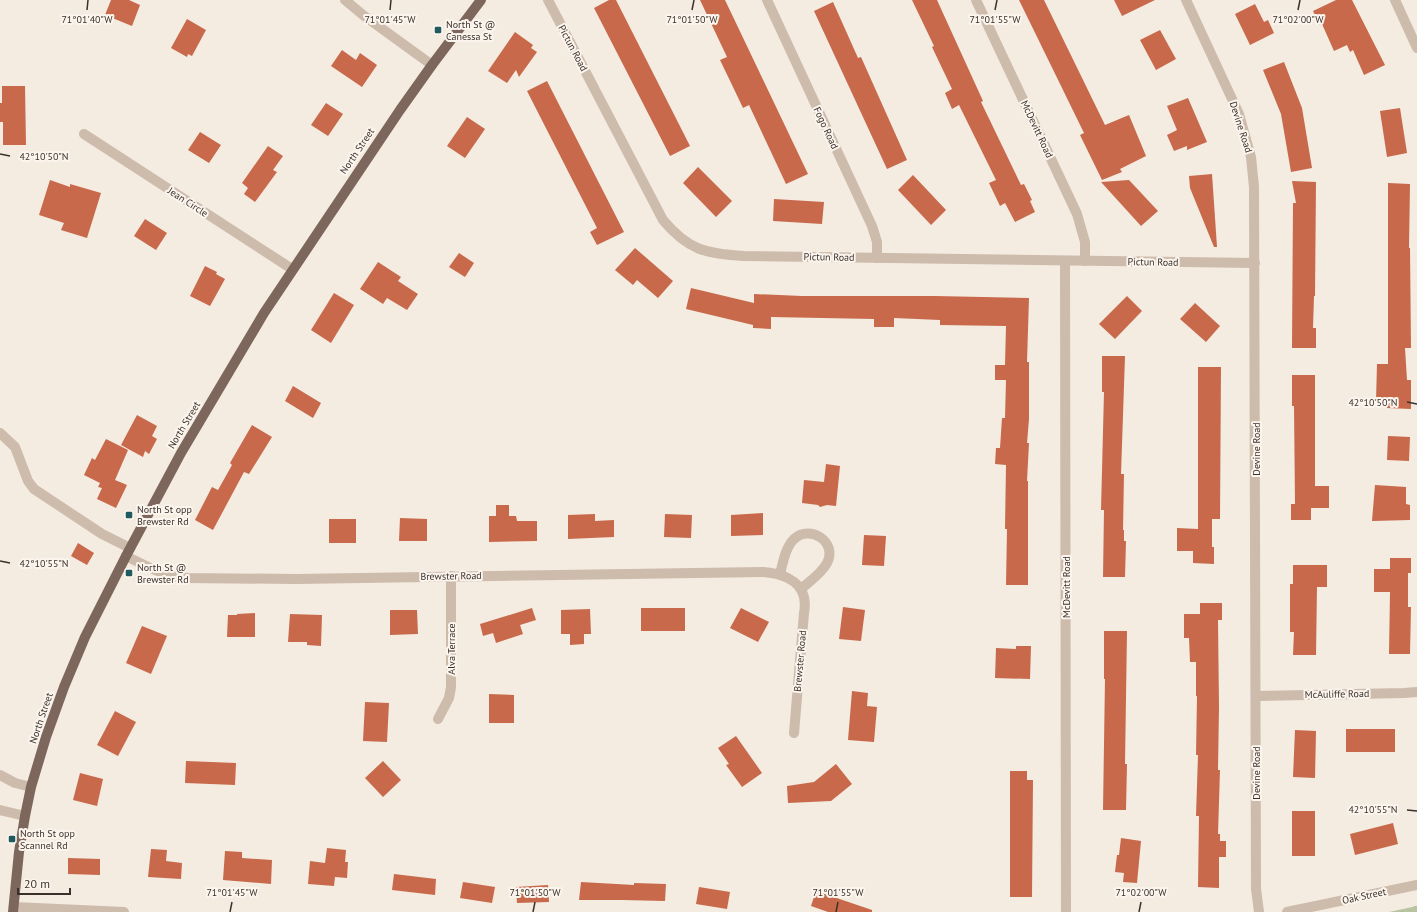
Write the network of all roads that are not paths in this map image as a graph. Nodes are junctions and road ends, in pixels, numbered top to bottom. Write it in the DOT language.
graph roads {
  1 [pos="345,0"];
  2 [pos="482,0"];
  3 [pos="548,0"];
  4 [pos="767,0"];
  5 [pos="976,0"];
  6 [pos="1186,0"];
  7 [pos="1395,0"];
  8 [pos="1417,48"];
  9 [pos="432,65"];
  10 [pos="84,134"];
  11 [pos="877,258"];
  12 [pos="1065,261"];
  13 [pos="1085,261"];
  14 [pos="1255,263"];
  15 [pos="292,269"];
  16 [pos="0,433"];
  17 [pos="128,552"];
  18 [pos="780,574"];
  19 [pos="451,576"];
  20 [pos="801,589"];
  21 [pos="1417,692"];
  22 [pos="1256,696"];
  23 [pos="438,719"];
  24 [pos="794,733"];
  25 [pos="0,775"];
  26 [pos="31,787"];
  27 [pos="0,810"];
  28 [pos="25,816"];
  29 [pos="1417,886"];
  30 [pos="1332,907"];
  31 [pos="14,909"];
  32 [pos="124,912"];
  33 [pos="1066,912"];
  34 [pos="1259,912"];
  35 [pos="1287,912"];
  1 -- 9 [label="street"];
  2 -- 9 [label="main road, North Street"];
  3 -- 11 [label="street, Pictun Road"];
  4 -- 11 [label="street, Fogo Road"];
  5 -- 13 [label="street, McDevitt Road"];
  6 -- 14 [label="street, Devine Road"];
  7 -- 8 [label="street"];
  9 -- 15 [label="main road, North Street"];
  10 -- 15 [label="street, Jean Circle"];
  11 -- 12 [label="street, Pictun Road"];
  12 -- 13 [label="street, Pictun Road"];
  12 -- 33 [label="street, McDevitt Road"];
  13 -- 14 [label="street, Pictun Road"];
  14 -- 22 [label="street, Devine Road"];
  15 -- 17 [label="main road, North Street"];
  16 -- 17 [label="street, Brewster Road"];
  17 -- 19 [label="street, Brewster Road"];
  17 -- 26 [label="main road, North Street"];
  18 -- 19 [label="street, Brewster Road"];
  18 -- 20 [label="street, Brewster Road"];
  18 -- 20 [label="street"];
  19 -- 23 [label="street, Alva Terrace"];
  20 -- 24 [label="street, Brewster Road"];
  21 -- 22 [label="street, McAuliffe Road"];
  22 -- 34 [label="street, Devine Road"];
  25 -- 26 [label="street"];
  26 -- 28 [label="main road, North Street"];
  27 -- 28 [label="street"];
  28 -- 31 [label="main road, North Street"];
  29 -- 30 [label="street, Oak Street"];
  30 -- 35 [label="street, Oak Street"];
  31 -- 32 [label="street"];
}
